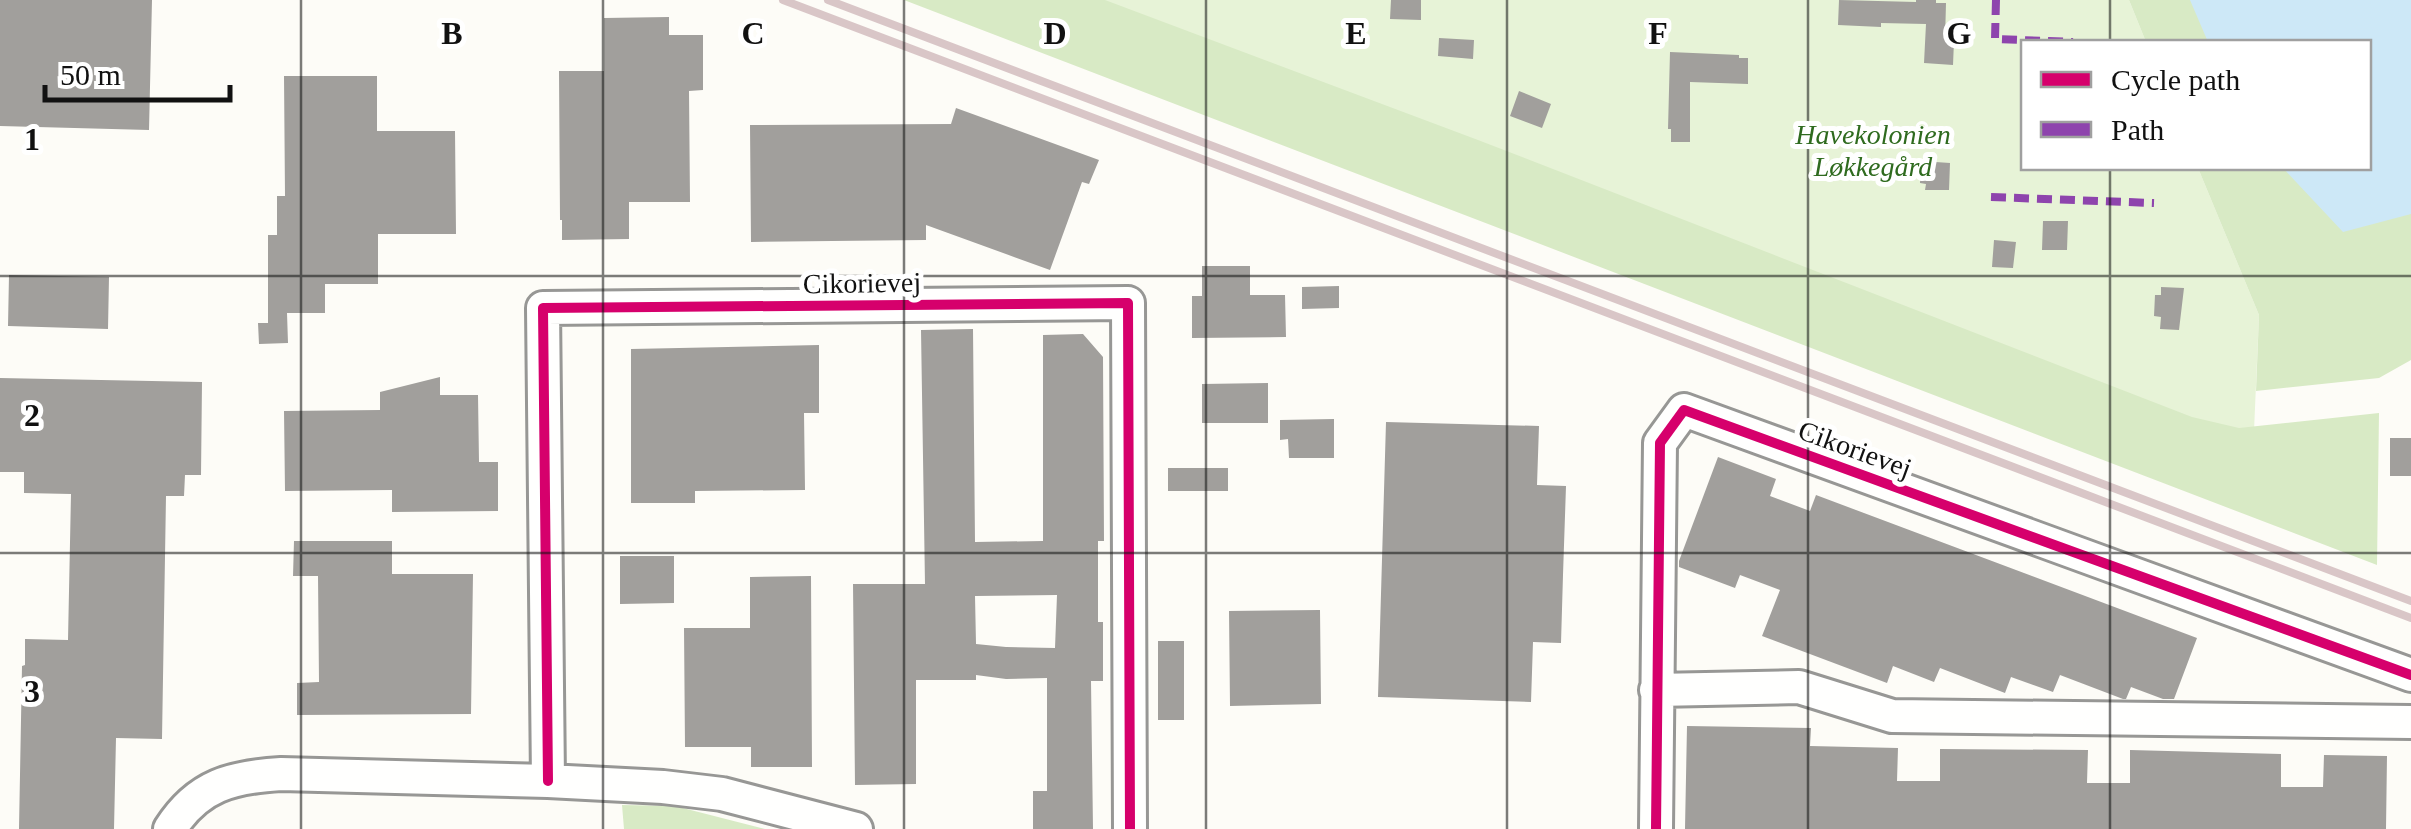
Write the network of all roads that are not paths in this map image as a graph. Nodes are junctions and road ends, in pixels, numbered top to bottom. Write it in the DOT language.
graph roads {
  1 [pos="2411,676"];
  2 [pos="1656,690"];
  3 [pos="2411,722"];
  4 [pos="548,781"];
  5 [pos="170,829"];
  6 [pos="856,829"];
  7 [pos="1130,829"];
  8 [pos="1656,829"];
  1 -- 2 [label="street, Cikorievej"];
  2 -- 3 [label="street"];
  2 -- 8 [label="street, Cikorievej"];
  4 -- 5 [label="street"];
  4 -- 6 [label="street"];
  4 -- 7 [label="street, Cikorievej"];
}
